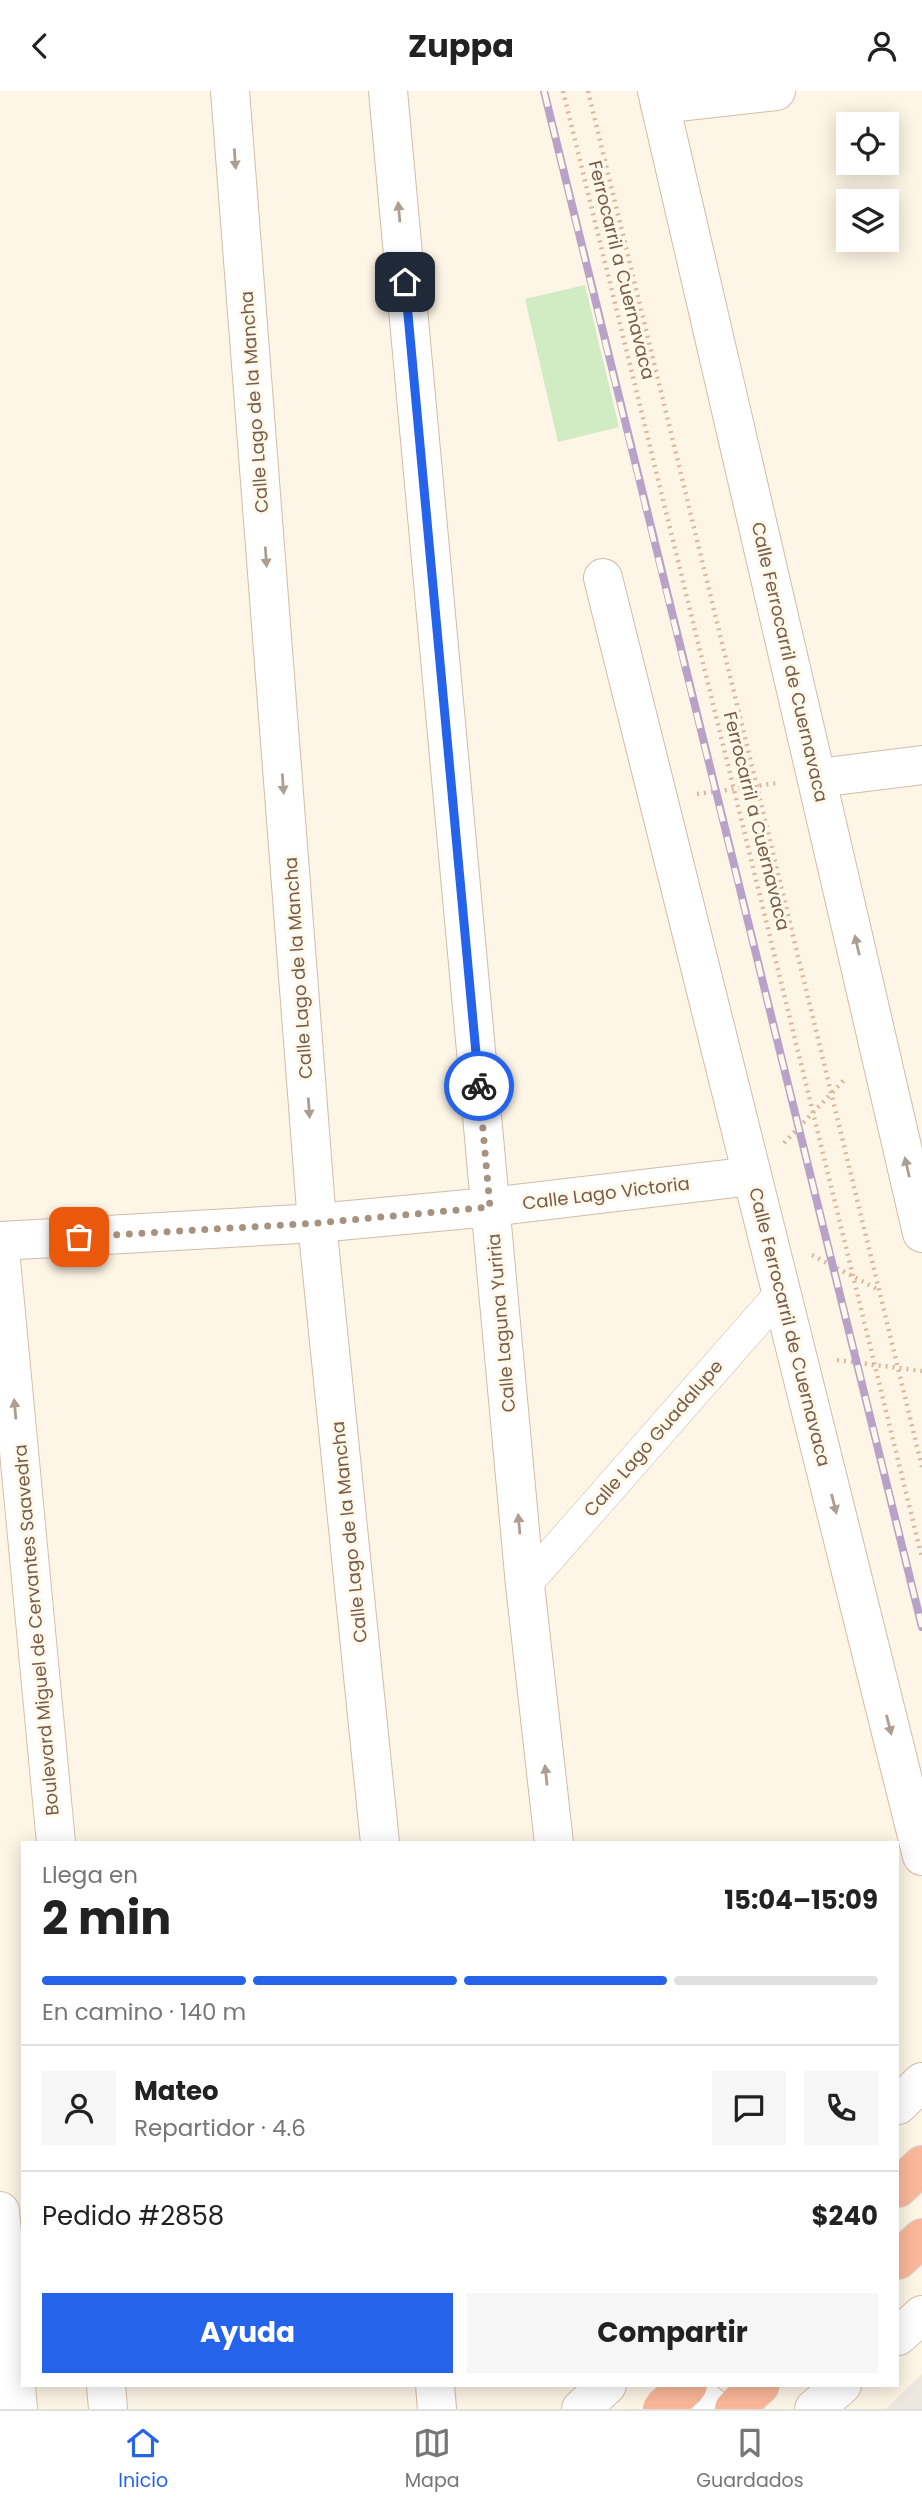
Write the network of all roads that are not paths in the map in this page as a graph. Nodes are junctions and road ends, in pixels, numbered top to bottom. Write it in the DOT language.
graph roads {
  1 [pos="230,91"];
  2 [pos="388,91"];
  3 [pos="776,91"];
  4 [pos="659,97"];
  5 [pos="603,578"];
  6 [pos="922,765"];
  7 [pos="817,778"];
  8 [pos="752,1176"];
  9 [pos="490,1207"];
  10 [pos="317,1223"];
  11 [pos="922,1233"];
  12 [pos="0,1241"];
  13 [pos="0,1250"];
  14 [pos="782,1292"];
  15 [pos="525,1585"];
  16 [pos="57,1841"];
  17 [pos="380,1841"];
  18 [pos="554,1841"];
  19 [pos="922,1856"];
  20 [pos="922,2082"];
  21 [pos="899,2104"];
  22 [pos="922,2165"];
  23 [pos="899,2187"];
  24 [pos="6,2233"];
  25 [pos="922,2238"];
  26 [pos="899,2259"];
  27 [pos="922,2315"];
  28 [pos="899,2335"];
  29 [pos="106,2387"];
  30 [pos="435,2387"];
  31 [pos="605,2387"];
  32 [pos="685,2387"];
  33 [pos="689,2387"];
  34 [pos="758,2387"];
  35 [pos="840,2387"];
  36 [pos="18,2409"];
  37 [pos="108,2409"];
  38 [pos="437,2409"];
  39 [pos="581,2409"];
  40 [pos="662,2409"];
  41 [pos="713,2409"];
  42 [pos="734,2409"];
  43 [pos="814,2409"];
  1 -- 10 [label="street, Calle Lago de la Mancha, one-way"];
  9 -- 2 [label="street, Calle Laguna Yuriria, one-way"];
  3 -- 4 [label="street"];
  4 -- 7 [label="street, Calle Ferrocarril de Cuernavaca"];
  5 -- 8 [label="street, Calle Ferrocarril de Cuernavaca"];
  6 -- 7 [label="street"];
  11 -- 7 [label="street, Calle Ferrocarril de Cuernavaca, one-way"];
  8 -- 9 [label="street, Calle Lago Victoria"];
  8 -- 14 [label="street, Calle Ferrocarril de Cuernavaca"];
  9 -- 10 [label="street, Calle Lago Victoria"];
  15 -- 9 [label="street, Calle Laguna Yuriria, one-way"];
  10 -- 12 [label="street, Calle Lago Victoria"];
  10 -- 17 [label="street, Calle Lago de la Mancha"];
  16 -- 13 [label="street, Boulevard Miguel de Cervantes Saavedra, one-way"];
  14 -- 15 [label="street, Calle Lago Guadalupe"];
  14 -- 19 [label="street, Calle Ferrocarril de Cuernavaca, one-way"];
  18 -- 15 [label="street, Calle Laguna Yuriria, one-way"];
  20 -- 21 [label="street"];
  22 -- 23 [label="highway"];
  24 -- 36 [label="street"];
  25 -- 26 [label="highway"];
  27 -- 28 [label="street"];
  29 -- 37 [label="street"];
  30 -- 38 [label="street"];
  31 -- 39 [label="street"];
  32 -- 40 [label="highway, bridge"];
  33 -- 41 [label="street"];
  34 -- 42 [label="highway"];
  35 -- 43 [label="street"];
}
